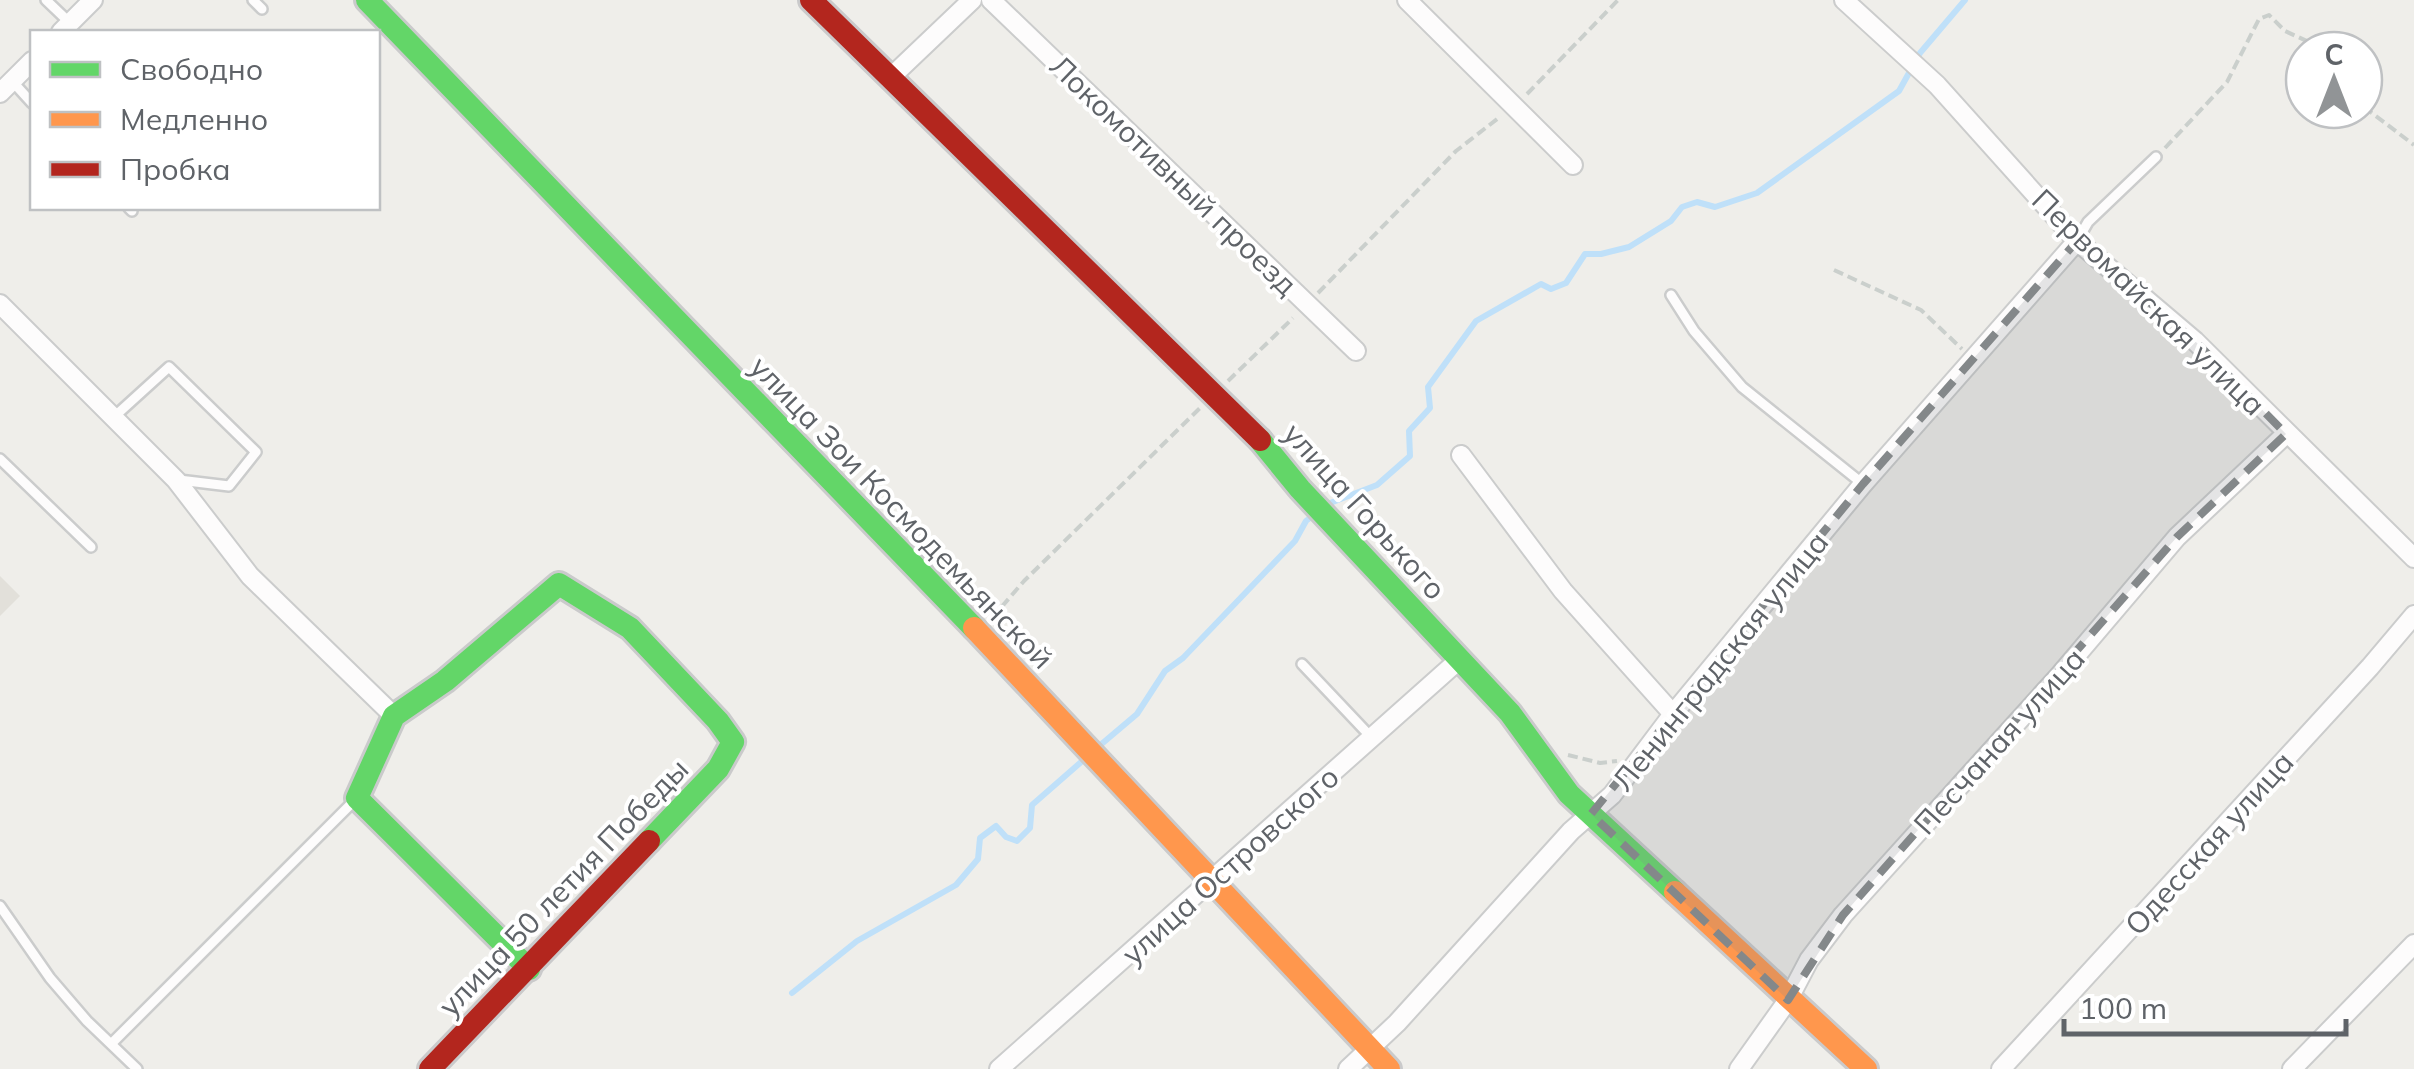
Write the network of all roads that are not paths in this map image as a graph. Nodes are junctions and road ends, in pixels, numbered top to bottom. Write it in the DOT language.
graph roads {
  1 [pos="46,0"];
  2 [pos="93,0"];
  3 [pos="253,0"];
  4 [pos="367,0"];
  5 [pos="811,0"];
  6 [pos="972,0"];
  7 [pos="992,0"];
  8 [pos="1406,0"];
  9 [pos="1844,0"];
  10 [pos="262,9"];
  11 [pos="65,28"];
  12 [pos="30,63"];
  13 [pos="889,79"];
  14 [pos="6,87"];
  15 [pos="30,102"];
  16 [pos="2156,157"];
  17 [pos="1573,164"];
  18 [pos="2077,241"];
  19 [pos="1670,295"];
  20 [pos="0,304"];
  21 [pos="1356,351"];
  22 [pos="115,416"];
  23 [pos="2286,434"];
  24 [pos="1461,455"];
  25 [pos="0,459"];
  26 [pos="176,480"];
  27 [pos="1862,484"];
  28 [pos="91,547"];
  29 [pos="2414,558"];
  30 [pos="2414,614"];
  31 [pos="1460,659"];
  32 [pos="1302,664"];
  33 [pos="1672,714"];
  34 [pos="394,716"];
  35 [pos="1372,738"];
  36 [pos="357,798"];
  37 [pos="1591,814"];
  38 [pos="1212,882"];
  39 [pos="0,906"];
  40 [pos="2414,944"];
  41 [pos="529,969"];
  42 [pos="1788,1000"];
  43 [pos="112,1043"];
  44 [pos="1370,1050"];
  45 [pos="137,1069"];
  46 [pos="430,1069"];
  47 [pos="998,1069"];
  48 [pos="1348,1069"];
  49 [pos="1389,1069"];
  50 [pos="1739,1069"];
  51 [pos="1866,1069"];
  52 [pos="2002,1069"];
  53 [pos="2292,1069"];
  1 -- 11 [label="lane"];
  2 -- 11 [label="street"];
  3 -- 10 [label="lane"];
  4 -- 38 [label="street, улица Зои Космодемьянской"];
  5 -- 13 [label="street, улица Горького"];
  6 -- 13 [label="street"];
  7 -- 21 [label="street, Локомотивный проезд"];
  8 -- 17 [label="street"];
  9 -- 18 [label="street, Первомайская улица"];
  12 -- 14 [label="street"];
  13 -- 31 [label="street, улица Горького"];
  14 -- 15 [label="lane"];
  16 -- 18 [label="lane"];
  18 -- 23 [label="street, Первомайская улица"];
  18 -- 27 [label="street, Ленинградская улица"];
  19 -- 27 [label="lane"];
  20 -- 22 [label="street"];
  22 -- 26 [label="street"];
  22 -- 26 [label="lane"];
  23 -- 29 [label="street, Первомайская улица"];
  23 -- 42 [label="street, Песчаная улица"];
  24 -- 33 [label="street"];
  25 -- 28 [label="lane"];
  26 -- 34 [label="street"];
  27 -- 33 [label="street, Ленинградская улица"];
  30 -- 52 [label="street, Одесская улица"];
  31 -- 35 [label="street, улица Островского"];
  31 -- 37 [label="street, улица Горького"];
  32 -- 35 [label="lane"];
  33 -- 37 [label="street, Ленинградская улица"];
  34 -- 36 [label="street"];
  34 -- 41 [label="street, улица 50 летия Победы"];
  35 -- 38 [label="street, улица Островского"];
  36 -- 41 [label="street"];
  36 -- 43 [label="lane"];
  37 -- 42 [label="street, улица Горького"];
  37 -- 44 [label="street, Ленинградская улица"];
  38 -- 44 [label="street, улица Зои Космодемьянской"];
  38 -- 47 [label="street, улица Островского"];
  39 -- 43 [label="lane"];
  40 -- 53 [label="street"];
  41 -- 46 [label="street, улица 50 летия Победы"];
  42 -- 50 [label="street, Песчаная улица"];
  42 -- 51 [label="street, улица Горького"];
  43 -- 45 [label="lane"];
  44 -- 48 [label="street, Ленинградская улица"];
  44 -- 49 [label="street, улица Зои Космодемьянской"];
}
